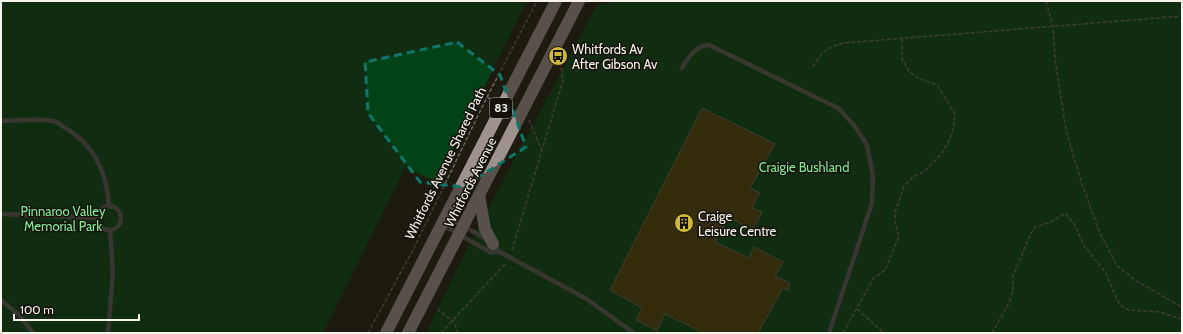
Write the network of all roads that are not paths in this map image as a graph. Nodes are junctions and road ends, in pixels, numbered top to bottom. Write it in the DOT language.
graph roads {
  1 [pos="556,1"];
  2 [pos="579,1"];
  3 [pos="682,68"];
  4 [pos="1,121"];
  5 [pos="479,195"];
  6 [pos="109,206"];
  7 [pos="1,214"];
  8 [pos="97,218"];
  9 [pos="444,220"];
  10 [pos="110,230"];
  11 [pos="461,230"];
  12 [pos="497,248"];
  13 [pos="1,300"];
  14 [pos="33,333"];
  15 [pos="108,333"];
  16 [pos="386,333"];
  17 [pos="408,333"];
  18 [pos="634,333"];
  19 [pos="829,333"];
  1 -- 9 [label="main road, Whitfords Avenue / 83"];
  2 -- 5 [label="main road, Whitfords Avenue / 83"];
  3 -- 19 [label="lane"];
  4 -- 6 [label="lane"];
  5 -- 11 [label="main road, Whitfords Avenue / 83"];
  5 -- 12 [label="main road"];
  6 -- 8 [label="lane"];
  6 -- 10 [label="lane"];
  7 -- 8 [label="lane"];
  8 -- 10 [label="lane"];
  9 -- 11 [label="lane"];
  9 -- 11 [label="lane"];
  9 -- 16 [label="main road, Whitfords Avenue / 83"];
  10 -- 15 [label="lane"];
  11 -- 12 [label="lane"];
  11 -- 12 [label="lane"];
  11 -- 17 [label="main road, Whitfords Avenue / 83"];
  12 -- 18 [label="lane"];
  13 -- 14 [label="lane"];
}
